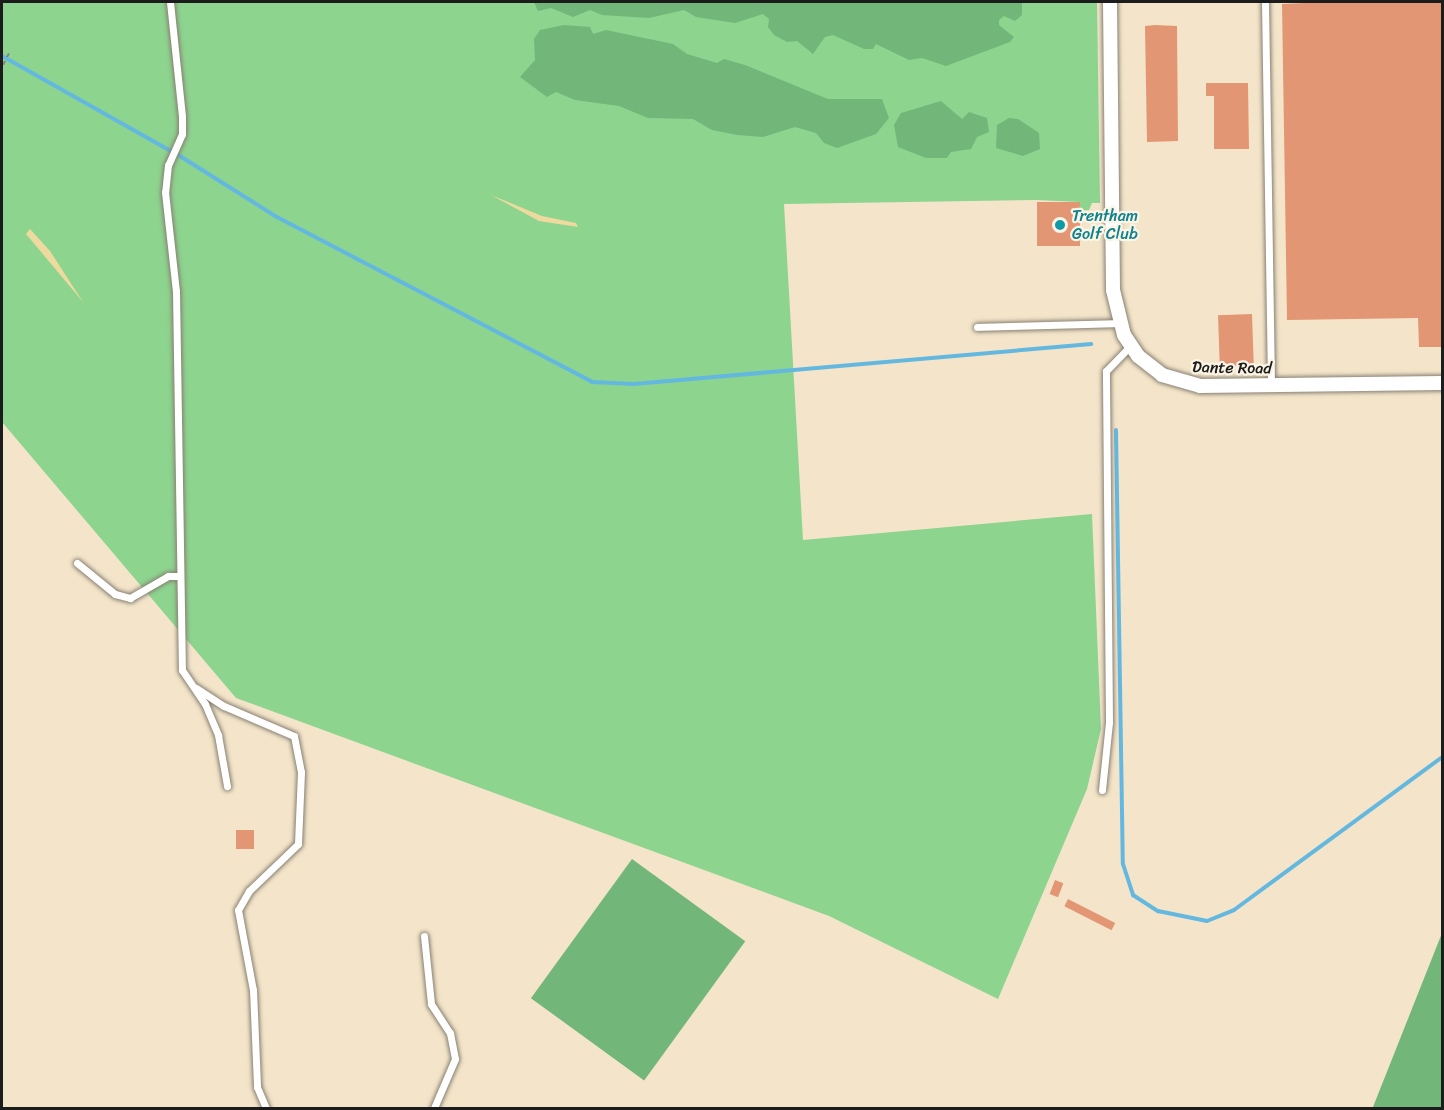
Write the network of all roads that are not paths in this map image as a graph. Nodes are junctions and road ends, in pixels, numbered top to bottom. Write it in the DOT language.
graph roads {
  1 [pos="170,2"];
  2 [pos="1110,2"];
  3 [pos="1265,2"];
  4 [pos="1119,323"];
  5 [pos="977,327"];
  6 [pos="1130,346"];
  7 [pos="1443,383"];
  8 [pos="1271,386"];
  9 [pos="77,563"];
  10 [pos="178,576"];
  11 [pos="191,686"];
  12 [pos="226,786"];
  13 [pos="1102,790"];
  14 [pos="424,936"];
  15 [pos="266,1108"];
  16 [pos="434,1108"];
  1 -- 10 [label="lane"];
  2 -- 4 [label="street, Dante Road"];
  3 -- 8 [label="lane"];
  4 -- 5 [label="lane"];
  4 -- 6 [label="street, Dante Road"];
  6 -- 8 [label="street, Dante Road"];
  6 -- 13 [label="lane"];
  7 -- 8 [label="street, Dante Road"];
  9 -- 10 [label="lane"];
  10 -- 11 [label="lane"];
  11 -- 12 [label="lane"];
  11 -- 15 [label="lane"];
  14 -- 16 [label="lane"];
}
